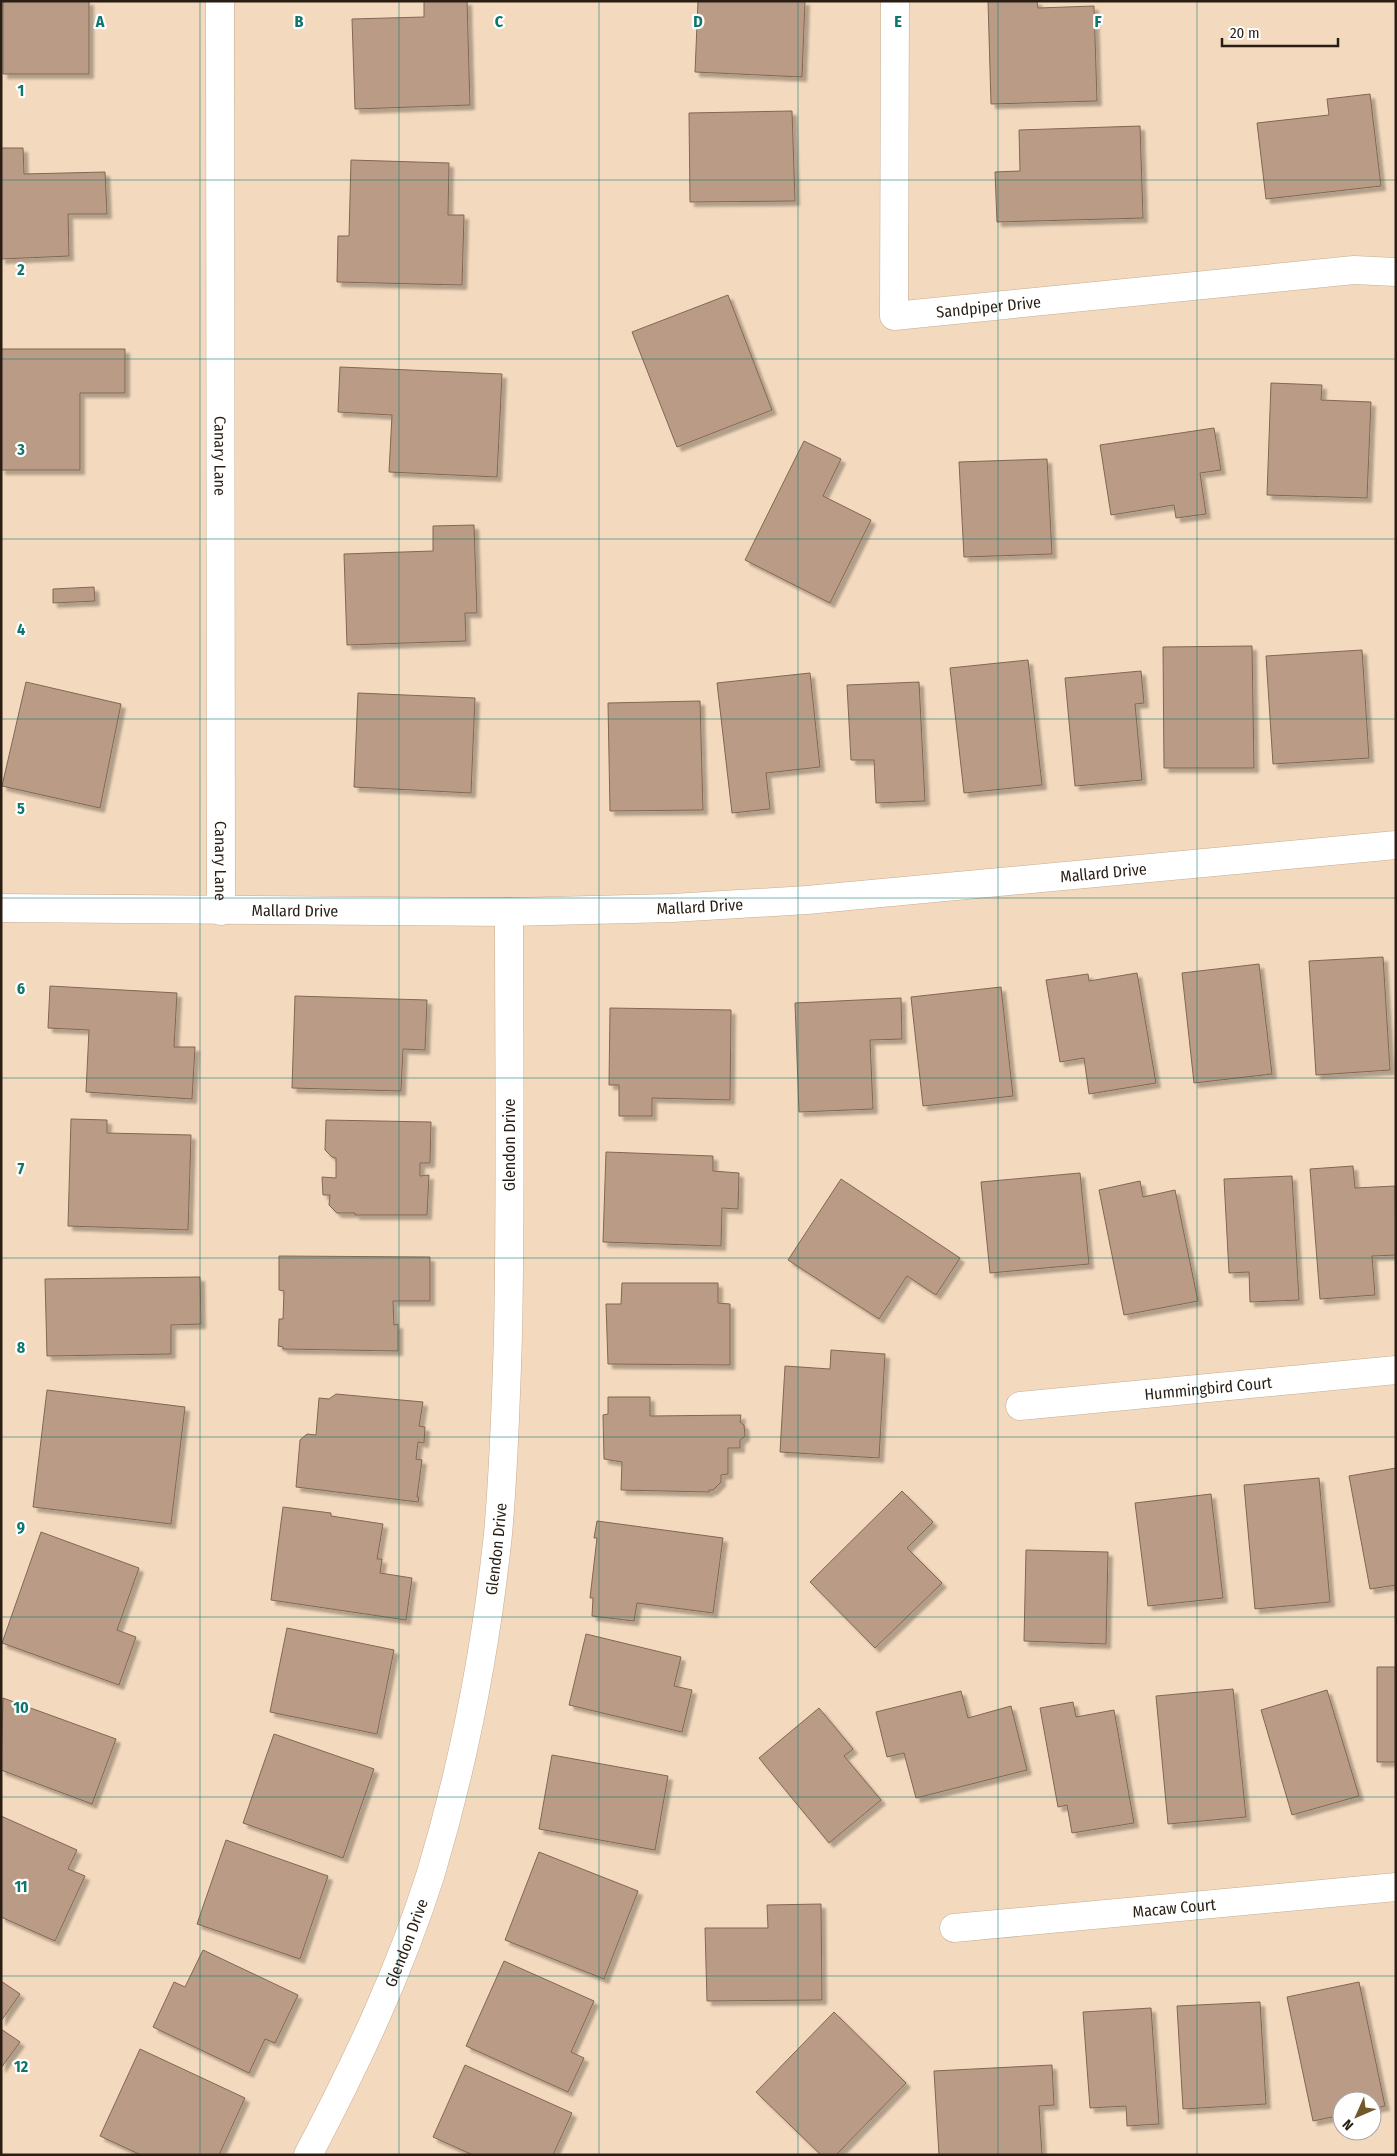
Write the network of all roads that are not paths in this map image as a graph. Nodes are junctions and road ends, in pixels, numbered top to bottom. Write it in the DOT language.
graph roads {
  1 [pos="220,1"];
  2 [pos="895,1"];
  3 [pos="1396,272"];
  4 [pos="1396,845"];
  5 [pos="1,908"];
  6 [pos="221,911"];
  7 [pos="509,912"];
  8 [pos="1396,1370"];
  9 [pos="1020,1406"];
  10 [pos="1396,1886"];
  11 [pos="954,1928"];
  12 [pos="308,2155"];
  1 -- 6 [label="street, Canary Lane"];
  2 -- 3 [label="street, Sandpiper Drive"];
  4 -- 7 [label="street, Mallard Drive"];
  5 -- 6 [label="street, Mallard Drive"];
  6 -- 7 [label="street, Mallard Drive"];
  7 -- 12 [label="street, Glendon Drive"];
  8 -- 9 [label="street, Hummingbird Court"];
  10 -- 11 [label="street, Macaw Court"];
}
